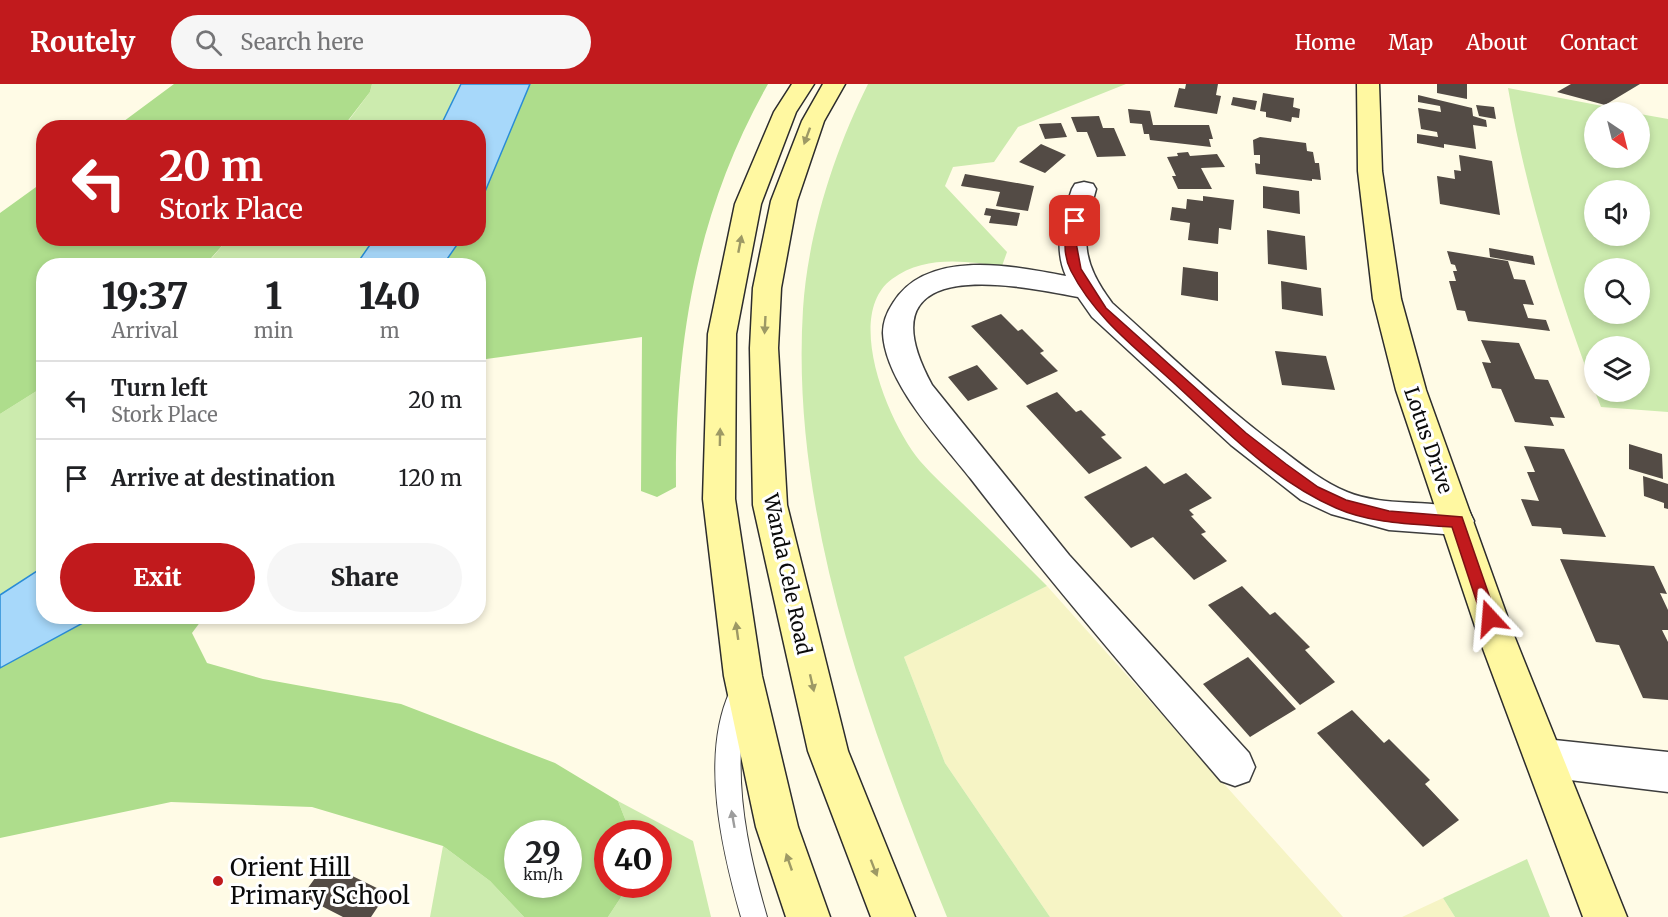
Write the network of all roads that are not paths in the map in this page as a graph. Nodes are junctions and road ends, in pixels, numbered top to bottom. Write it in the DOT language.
graph roads {
  1 [pos="803,84"];
  2 [pos="834,84"];
  3 [pos="1368,84"];
  4 [pos="1084,189"];
  5 [pos="1086,289"];
  6 [pos="1457,521"];
  7 [pos="743,675"];
  8 [pos="1545,758"];
  9 [pos="1235,767"];
  10 [pos="1668,772"];
  11 [pos="754,917"];
  12 [pos="808,917"];
  13 [pos="893,917"];
  14 [pos="1605,917"];
  7 -- 1 [label="street, one-way"];
  2 -- 13 [label="street, Wanda Cele Road, one-way"];
  3 -- 6 [label="street, Lotus Drive"];
  4 -- 5 [label="street"];
  5 -- 6 [label="street"];
  5 -- 9 [label="street"];
  6 -- 8 [label="street, Lotus Drive"];
  11 -- 7 [label="lane, one-way"];
  12 -- 7 [label="street, one-way"];
  8 -- 10 [label="street"];
  8 -- 14 [label="street, Lotus Drive"];
}
